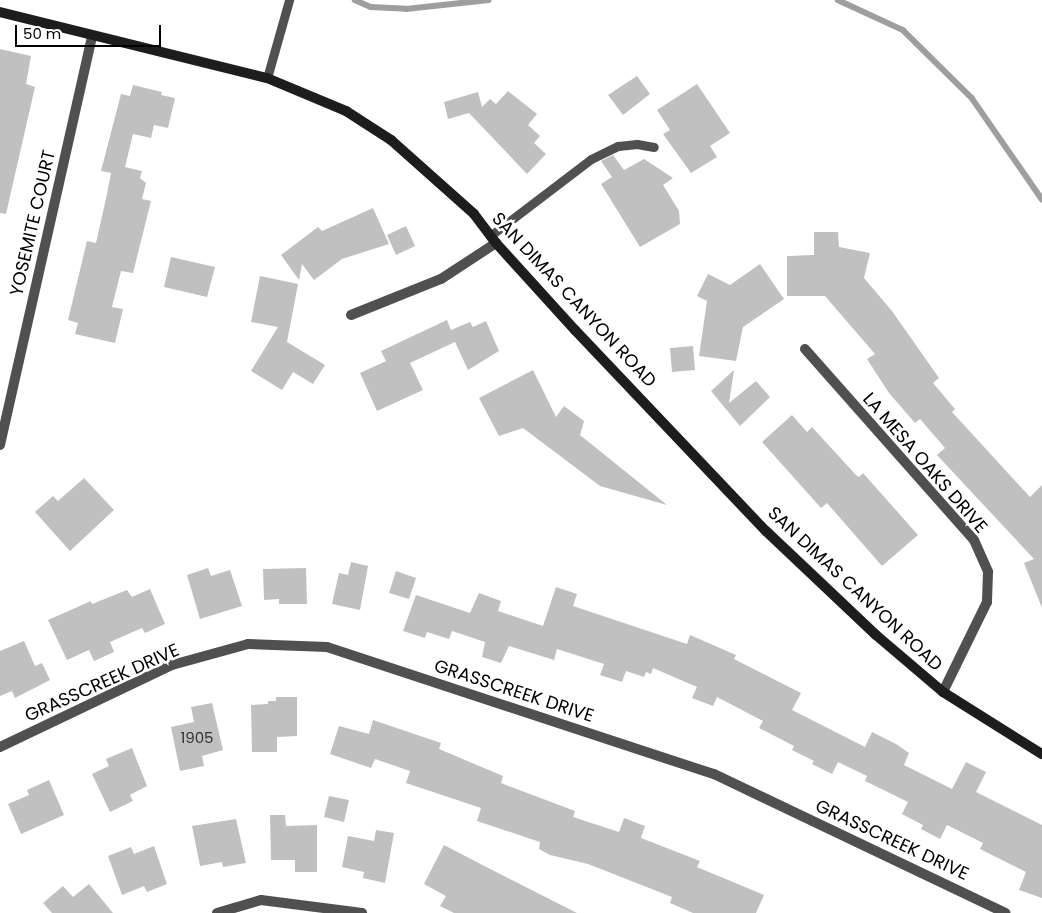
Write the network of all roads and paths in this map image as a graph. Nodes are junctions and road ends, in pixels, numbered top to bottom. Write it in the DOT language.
graph roads {
  1 [pos="289,0"];
  2 [pos="0,12"];
  3 [pos="92,36"];
  4 [pos="267,78"];
  5 [pos="654,147"];
  6 [pos="493,239"];
  7 [pos="351,315"];
  8 [pos="805,349"];
  9 [pos="0,445"];
  10 [pos="943,692"];
  11 [pos="0,747"];
  12 [pos="1042,754"];
  13 [pos="217,913"];
  14 [pos="362,913"];
  15 [pos="1006,913"];
  1 -- 4 [label="lane"];
  2 -- 3 [label="street, SAN DIMAS CANYON ROAD"];
  3 -- 4 [label="street, SAN DIMAS CANYON ROAD"];
  3 -- 9 [label="street, YOSEMITE COURT"];
  4 -- 6 [label="street, SAN DIMAS CANYON ROAD"];
  5 -- 6 [label="lane"];
  6 -- 7 [label="street"];
  6 -- 10 [label="street, SAN DIMAS CANYON ROAD"];
  8 -- 10 [label="street, LA MESA OAKS DRIVE"];
  10 -- 12 [label="street, SAN DIMAS CANYON ROAD"];
  11 -- 15 [label="street, GRASSCREEK DRIVE"];
  13 -- 14 [label="street"];
}
